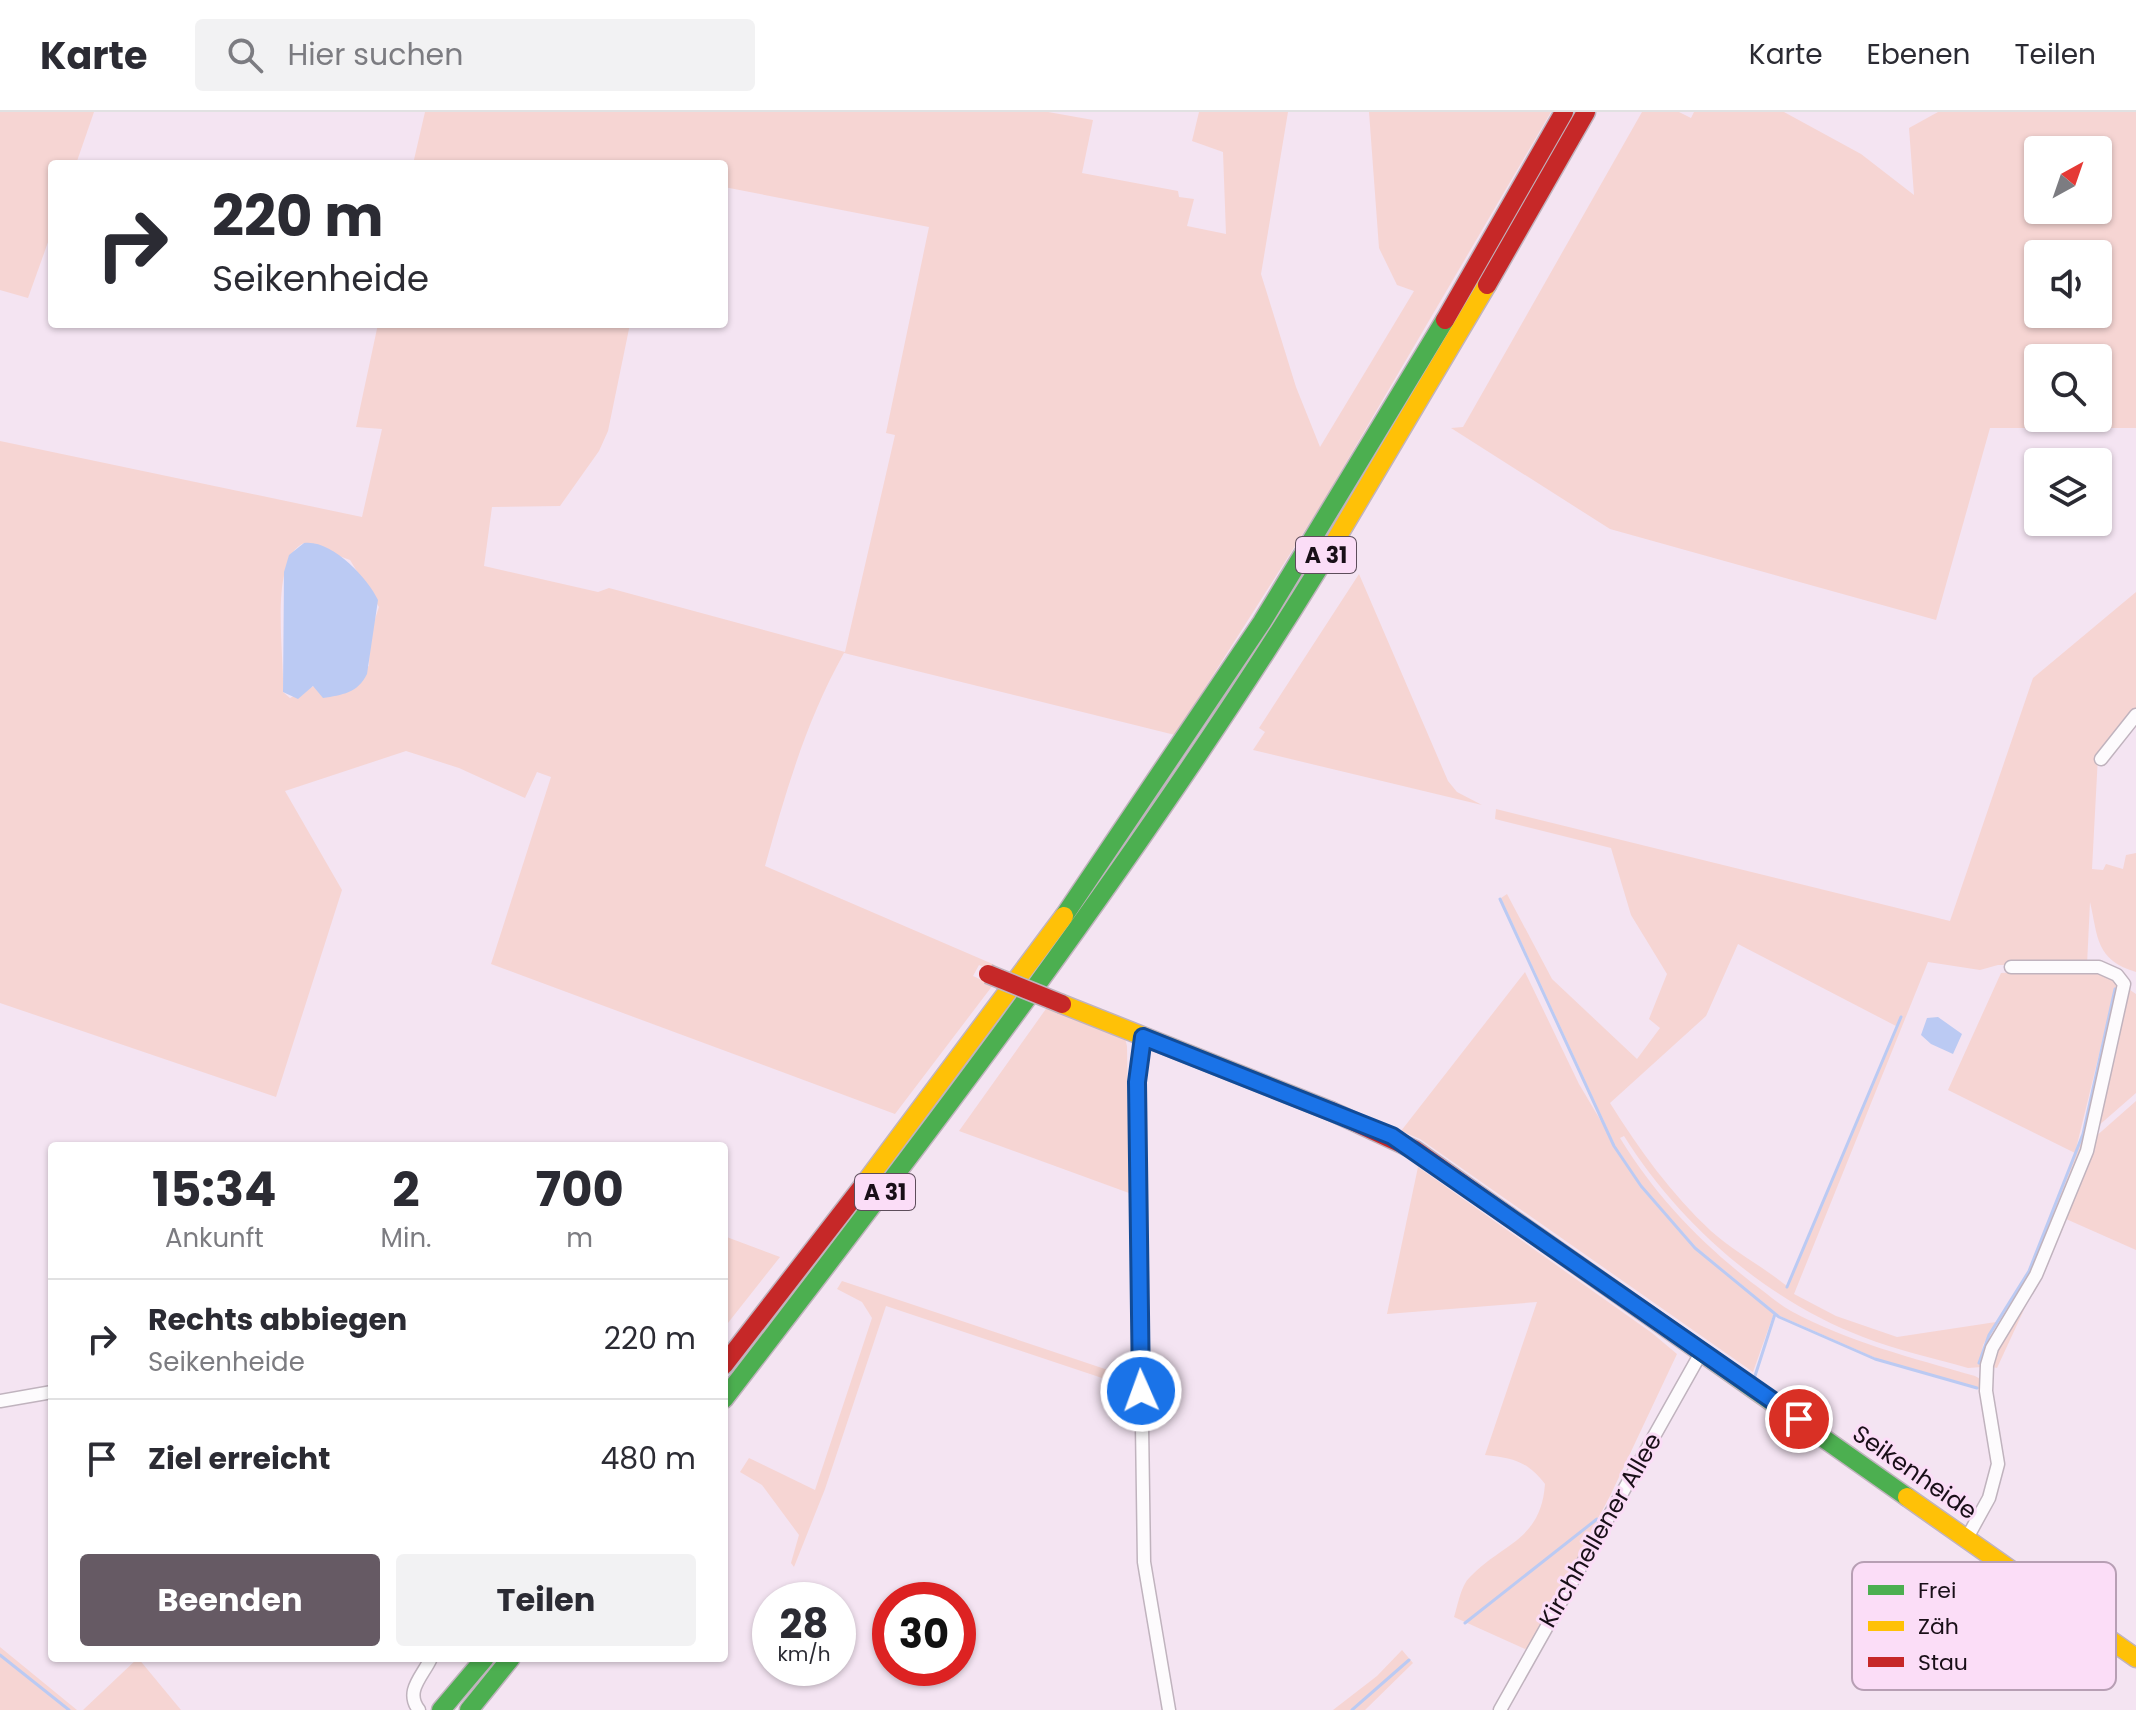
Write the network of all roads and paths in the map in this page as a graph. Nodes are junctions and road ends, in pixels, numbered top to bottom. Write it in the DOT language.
graph roads {
  1 [pos="1564,112"];
  2 [pos="1586,112"];
  3 [pos="2136,715"];
  4 [pos="2101,759"];
  5 [pos="2011,967"];
  6 [pos="988,974"];
  7 [pos="1143,1037"];
  8 [pos="1702,1351"];
  9 [pos="728,1360"];
  10 [pos="48,1393"];
  11 [pos="728,1394"];
  12 [pos="0,1401"];
  13 [pos="1967,1538"];
  14 [pos="2001,1562"];
  15 [pos="2116,1644"];
  16 [pos="2136,1658"];
  17 [pos="429,1662"];
  18 [pos="482,1662"];
  19 [pos="508,1662"];
  20 [pos="442,1709"];
  21 [pos="419,1710"];
  22 [pos="469,1710"];
  23 [pos="1169,1710"];
  24 [pos="1500,1710"];
  1 -- 9 [label="main road, A 31"];
  2 -- 11 [label="main road, A 31"];
  3 -- 4 [label="street"];
  5 -- 13 [label="street"];
  6 -- 7 [label="main road, Seikenheide, bridge"];
  7 -- 8 [label="main road, Seikenheide"];
  7 -- 23 [label="street"];
  8 -- 13 [label="main road, Seikenheide"];
  8 -- 24 [label="street, Kirchhellener Allee"];
  10 -- 12 [label="street"];
  13 -- 14 [label="main road, Seikenheide"];
  15 -- 16 [label="main road, Seikenheide"];
  17 -- 21 [label="street"];
  18 -- 20 [label="main road"];
  19 -- 22 [label="main road"];
}
